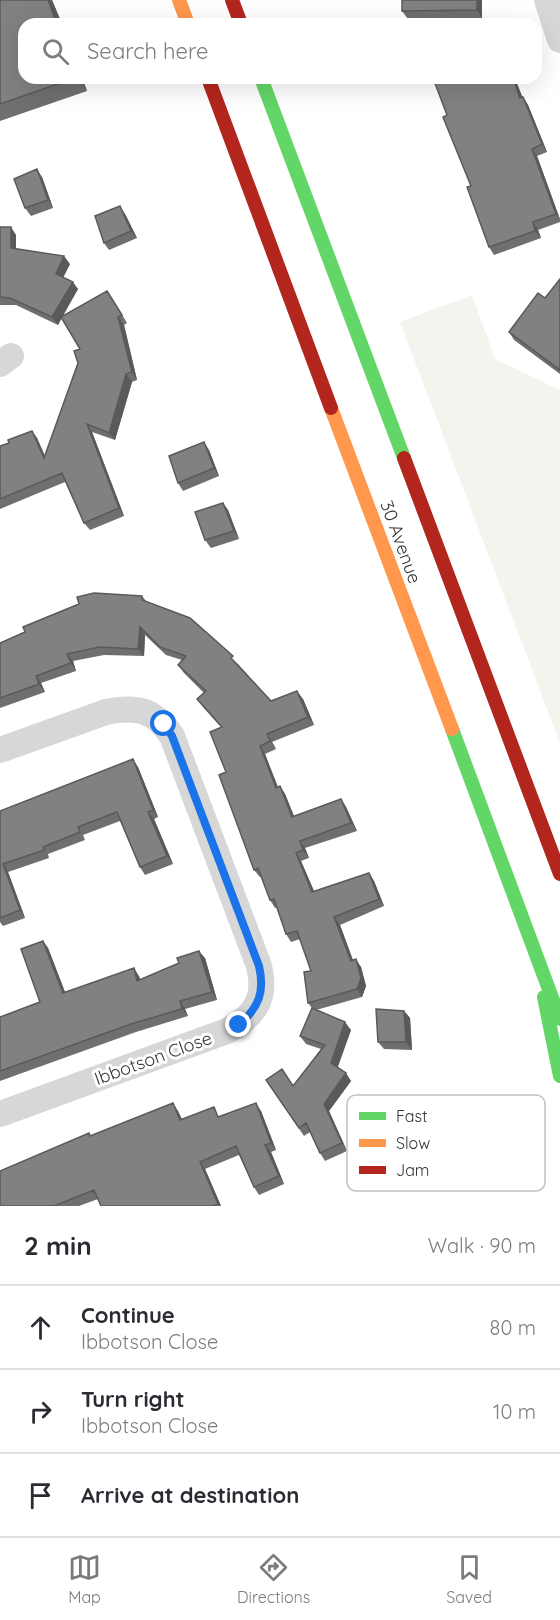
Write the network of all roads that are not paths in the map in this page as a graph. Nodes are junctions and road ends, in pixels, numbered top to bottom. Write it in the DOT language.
graph roads {
  1 [pos="179,0"];
  2 [pos="232,0"];
  3 [pos="548,0"];
  4 [pos="186,18"];
  5 [pos="239,18"];
  6 [pos="560,40"];
  7 [pos="210,84"];
  8 [pos="263,84"];
  9 [pos="0,750"];
  10 [pos="560,874"];
  11 [pos="536,954"];
  12 [pos="560,1019"];
  13 [pos="560,1076"];
  14 [pos="0,1114"];
  1 -- 4 [label="main road"];
  2 -- 5 [label="main road"];
  3 -- 6 [label="street"];
  7 -- 11 [label="main road, 30 Avenue"];
  8 -- 10 [label="main road, 30 Avenue"];
  9 -- 14 [label="street, Ibbotson Close"];
  11 -- 12 [label="main road, 30 Avenue"];
  11 -- 13 [label="main road"];
}
